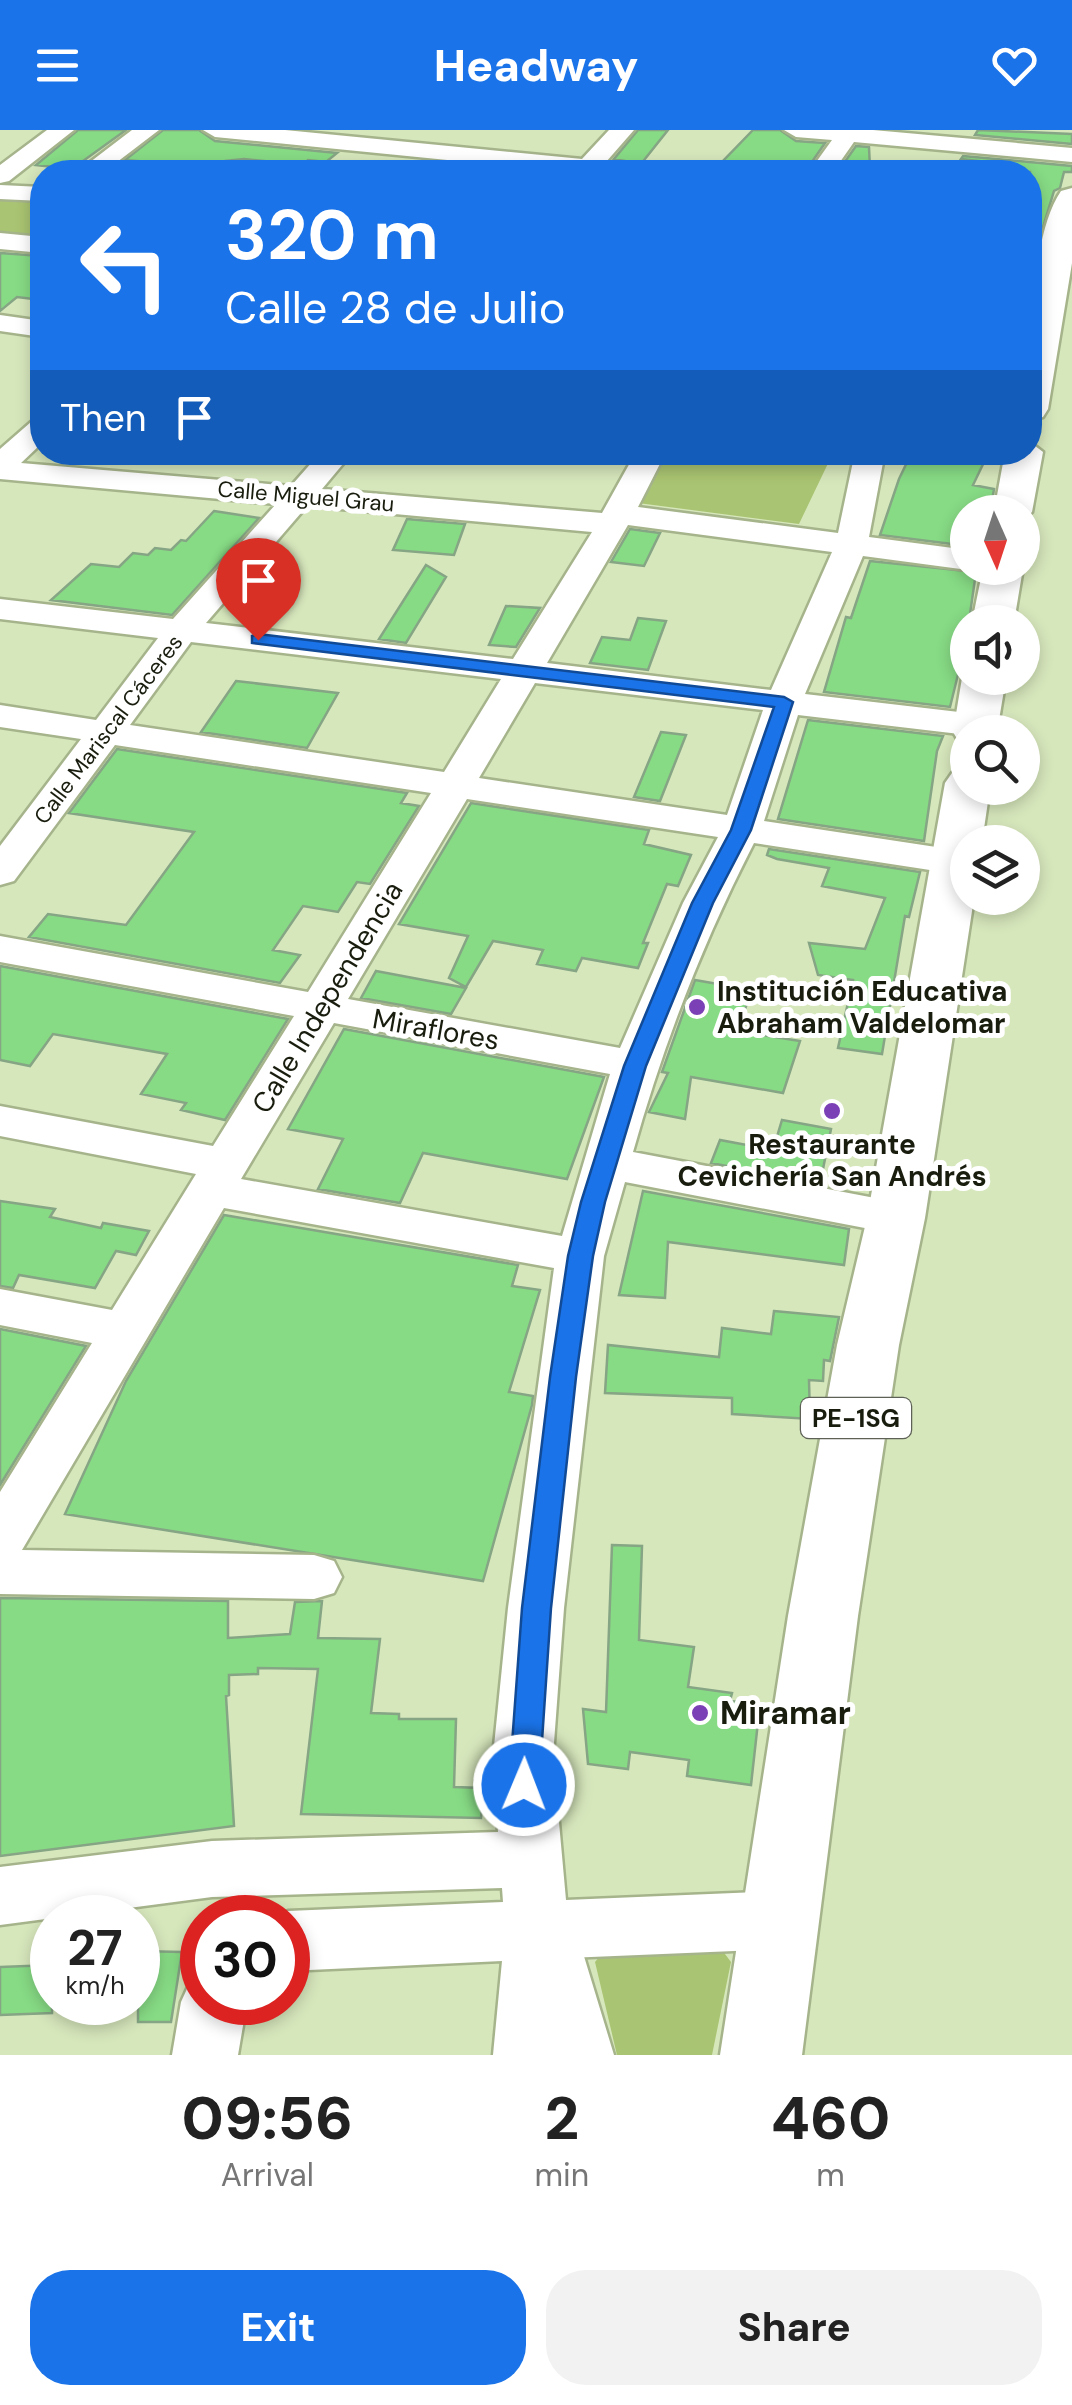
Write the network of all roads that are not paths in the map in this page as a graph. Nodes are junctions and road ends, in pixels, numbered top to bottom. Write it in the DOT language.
graph roads {
  1 [pos="62,130"];
  2 [pos="147,130"];
  3 [pos="215,130"];
  4 [pos="622,130"];
  5 [pos="796,130"];
  6 [pos="853,132"];
  7 [pos="955,136"];
  8 [pos="374,138"];
  9 [pos="1072,154"];
  10 [pos="106,160"];
  11 [pos="349,160"];
  12 [pos="520,160"];
  13 [pos="595,160"];
  14 [pos="830,160"];
  15 [pos="945,160"];
  16 [pos="0,176"];
  17 [pos="0,192"];
  18 [pos="30,193"];
  19 [pos="1072,197"];
  20 [pos="0,241"];
  21 [pos="30,244"];
  22 [pos="1055,247"];
  23 [pos="1042,311"];
  24 [pos="0,323"];
  25 [pos="30,327"];
  26 [pos="30,439"];
  27 [pos="327,465"];
  28 [pos="644,465"];
  29 [pos="867,465"];
  30 [pos="1020,465"];
  31 [pos="0,467"];
  32 [pos="1016,495"];
  33 [pos="300,496"];
  34 [pos="615,519"];
  35 [pos="852,543"];
  36 [pos="950,557"];
  37 [pos="0,609"];
  38 [pos="182,630"];
  39 [pos="524,671"];
  40 [pos="784,702"];
  41 [pos="0,716"];
  42 [pos="106,732"];
  43 [pos="950,742"];
  44 [pos="454,786"];
  45 [pos="741,830"];
  46 [pos="950,861"];
  47 [pos="0,874"];
  48 [pos="950,898"];
  49 [pos="0,949"];
  50 [pos="320,1008"];
  51 [pos="635,1066"];
  52 [pos="0,1121"];
  53 [pos="604,1162"];
  54 [pos="219,1176"];
  55 [pos="896,1218"];
  56 [pos="580,1256"];
  57 [pos="0,1307"];
  58 [pos="126,1330"];
  59 [pos="0,1539"];
  60 [pos="0,1572"];
  61 [pos="314,1577"];
  62 [pos="533,1895"];
  63 [pos="0,1896"];
  64 [pos="780,1920"];
  65 [pos="310,1937"];
  66 [pos="211,2025"];
  67 [pos="206,2055"];
  68 [pos="526,2055"];
  69 [pos="572,2055"];
  70 [pos="761,2055"];
  1 -- 16 [label="street"];
  2 -- 10 [label="street"];
  3 -- 8 [label="street"];
  4 -- 13 [label="street"];
  5 -- 6 [label="street"];
  6 -- 7 [label="street"];
  6 -- 14 [label="street"];
  7 -- 9 [label="street"];
  7 -- 15 [label="street"];
  8 -- 11 [label="street"];
  8 -- 12 [label="street"];
  17 -- 18 [label="street"];
  19 -- 22 [label="main road"];
  20 -- 21 [label="street"];
  22 -- 23 [label="main road"];
  24 -- 25 [label="street"];
  26 -- 31 [label="street"];
  27 -- 33 [label="street, Calle Mariscal Cáceres"];
  28 -- 34 [label="street, Calle Independencia"];
  29 -- 35 [label="street"];
  30 -- 32 [label="main road"];
  31 -- 33 [label="street, Calle Miguel Grau"];
  33 -- 34 [label="street, Calle Miguel Grau"];
  33 -- 38 [label="street, Calle Mariscal Cáceres"];
  34 -- 35 [label="street, Calle Miguel Grau"];
  34 -- 39 [label="street, Calle Independencia"];
  35 -- 36 [label="street, Calle Miguel Grau"];
  35 -- 40 [label="street"];
  37 -- 38 [label="street"];
  38 -- 39 [label="street"];
  38 -- 42 [label="street, Calle Mariscal Cáceres"];
  39 -- 40 [label="street"];
  39 -- 44 [label="street, Calle Independencia"];
  40 -- 43 [label="street"];
  40 -- 45 [label="street"];
  41 -- 42 [label="street"];
  42 -- 44 [label="street"];
  42 -- 47 [label="street, Calle Mariscal Cáceres"];
  44 -- 45 [label="street"];
  44 -- 50 [label="street, Calle Independencia"];
  45 -- 46 [label="street"];
  45 -- 51 [label="street"];
  48 -- 55 [label="main road, PE-1SG"];
  49 -- 50 [label="street, Miraflores"];
  50 -- 51 [label="street, Miraflores"];
  50 -- 54 [label="street, Calle Independencia"];
  51 -- 53 [label="street"];
  52 -- 54 [label="street"];
  53 -- 55 [label="street"];
  53 -- 56 [label="street"];
  54 -- 56 [label="street"];
  54 -- 58 [label="street, Calle Independencia"];
  55 -- 64 [label="main road, PE-1SG"];
  56 -- 62 [label="street"];
  57 -- 58 [label="street"];
  58 -- 59 [label="street, Calle Independencia"];
  60 -- 61 [label="street"];
  62 -- 63 [label="street"];
  62 -- 64 [label="street"];
  62 -- 65 [label="street"];
  62 -- 68 [label="street"];
  62 -- 69 [label="main road"];
  64 -- 70 [label="main road, PE-1SG"];
  66 -- 67 [label="street"];
}
